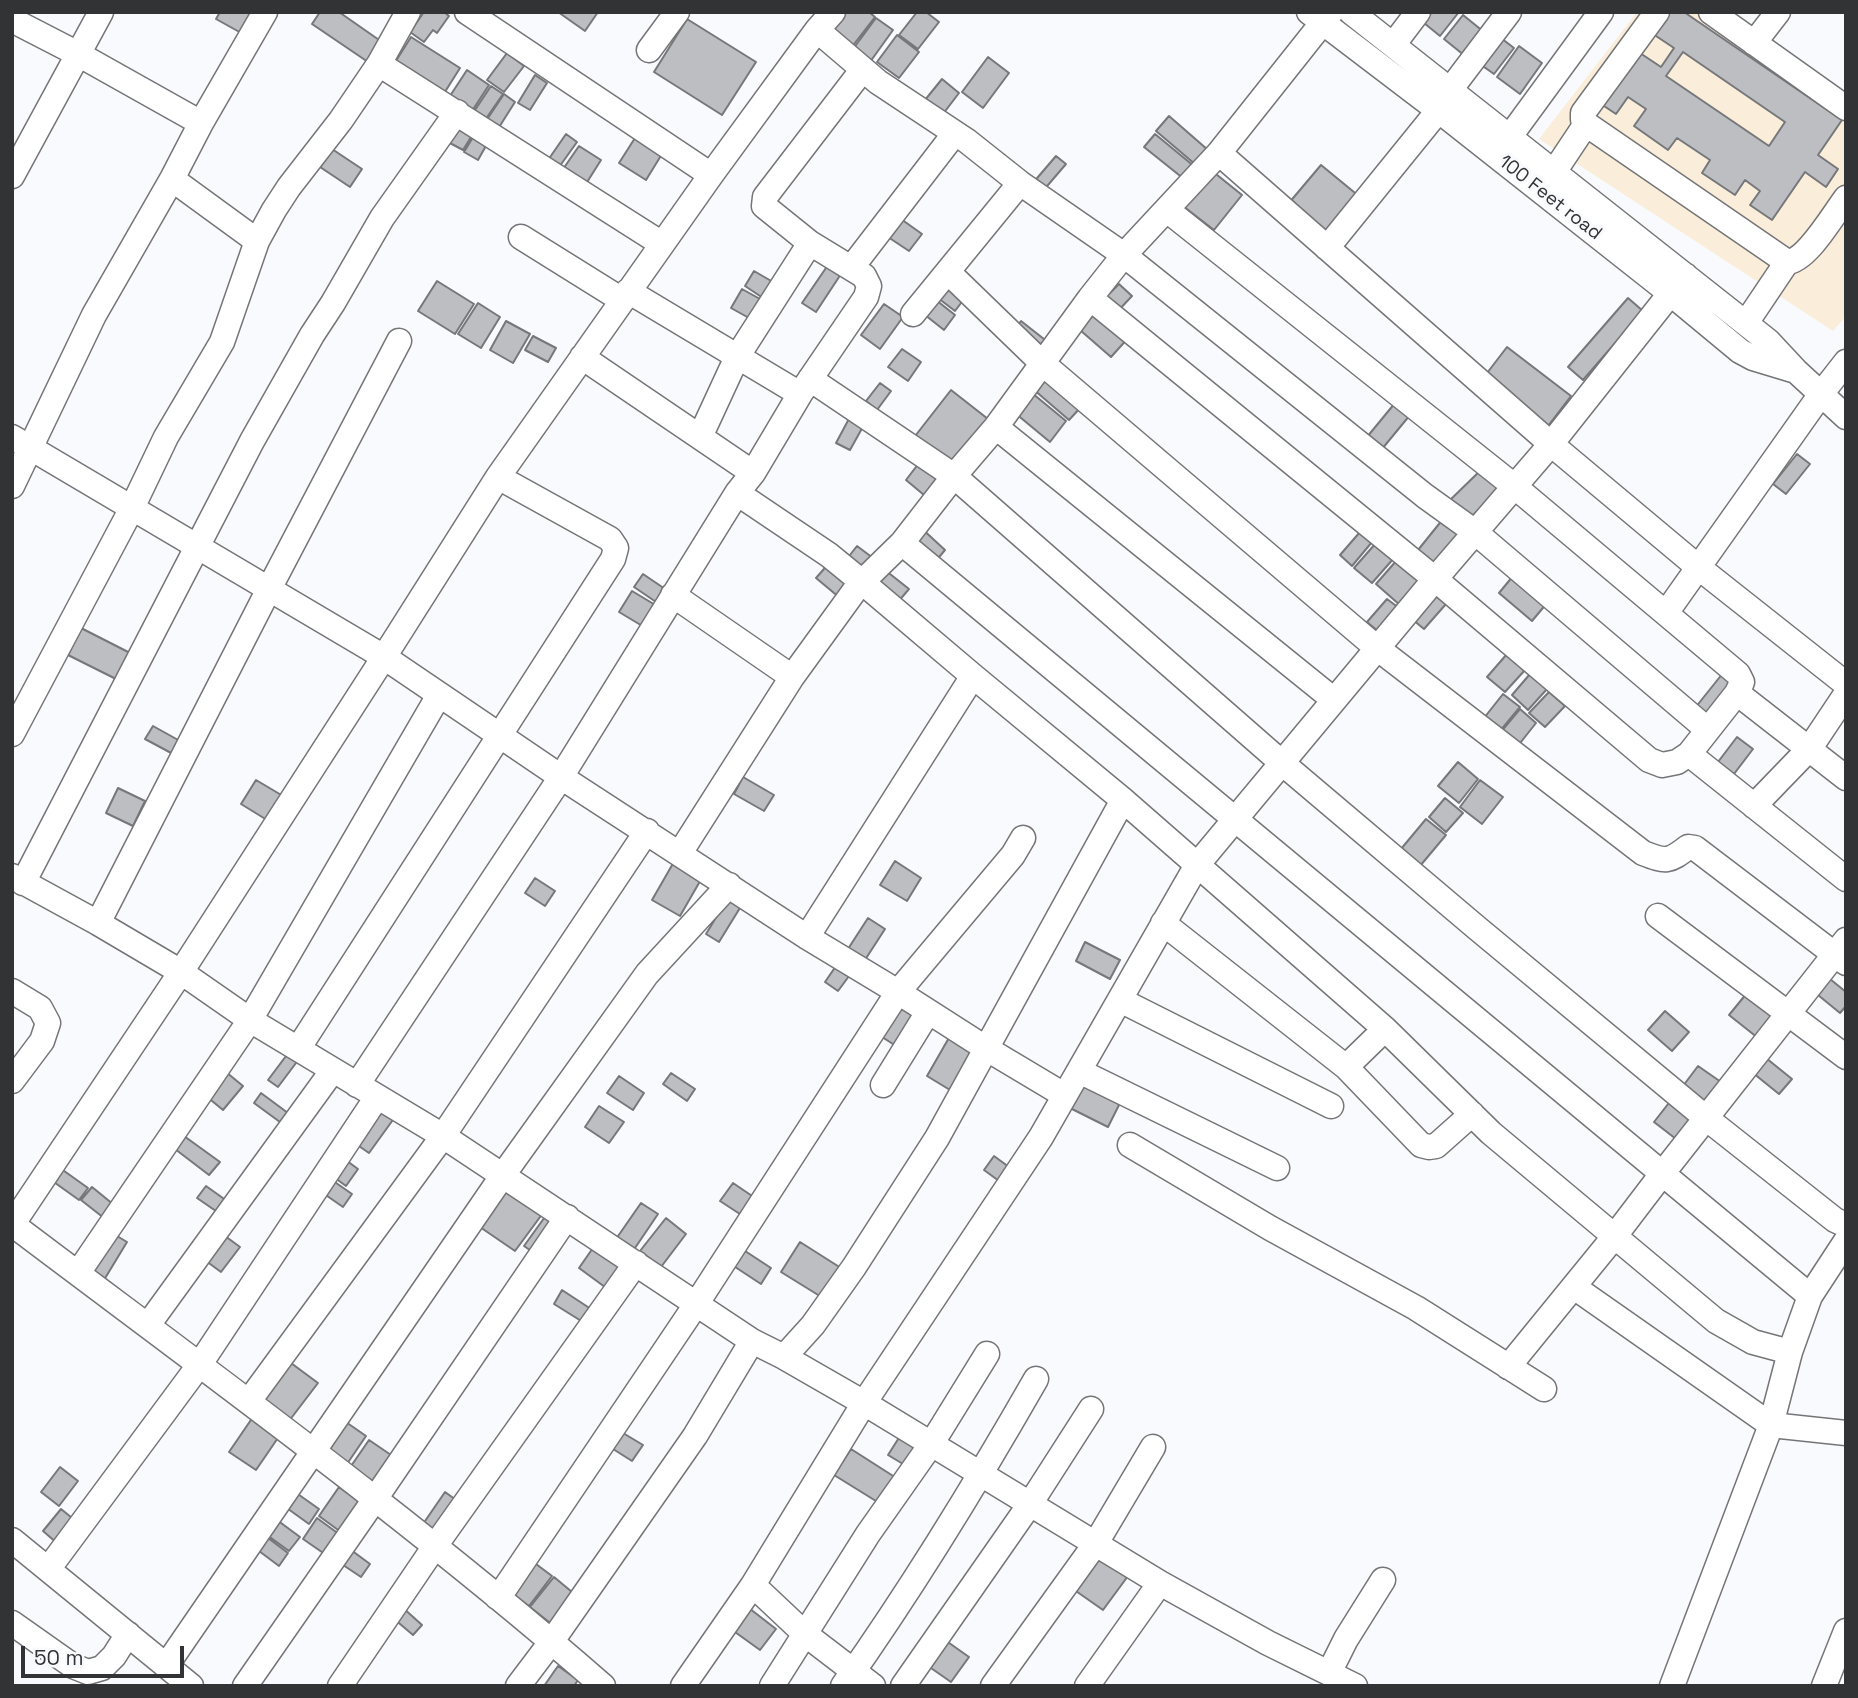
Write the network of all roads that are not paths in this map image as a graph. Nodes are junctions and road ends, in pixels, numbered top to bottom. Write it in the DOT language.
graph roads {
  1 [pos="101,12"];
  2 [pos="265,12"];
  3 [pos="408,12"];
  4 [pos="467,12"];
  5 [pos="677,12"];
  6 [pos="1351,12"];
  7 [pos="1418,12"];
  8 [pos="1510,12"];
  9 [pos="1601,12"];
  10 [pos="1657,12"];
  11 [pos="1711,12"];
  12 [pos="1777,12"];
  13 [pos="1321,16"];
  14 [pos="12,20"];
  15 [pos="825,21"];
  16 [pos="1754,43"];
  17 [pos="1392,45"];
  18 [pos="649,50"];
  19 [pos="78,54"];
  20 [pos="379,64"];
  21 [pos="863,69"];
  22 [pos="1444,101"];
  23 [pos="1846,108"];
  24 [pos="457,112"];
  25 [pos="201,123"];
  26 [pos="1586,124"];
  27 [pos="955,133"];
  28 [pos="1502,146"];
  29 [pos="1219,153"];
  30 [pos="1554,172"];
  31 [pos="711,175"];
  32 [pos="12,176"];
  33 [pos="172,179"];
  34 [pos="1020,183"];
  35 [pos="1846,198"];
  36 [pos="1167,210"];
  37 [pos="521,237"];
  38 [pos="257,241"];
  39 [pos="810,243"];
  40 [pos="662,244"];
  41 [pos="1327,248"];
  42 [pos="1124,255"];
  43 [pos="1787,262"];
  44 [pos="852,267"];
  45 [pos="948,272"];
  46 [pos="1677,284"];
  47 [pos="625,296"];
  48 [pos="1090,298"];
  49 [pos="913,314"];
  50 [pos="1746,323"];
  51 [pos="399,341"];
  52 [pos="582,357"];
  53 [pos="737,357"];
  54 [pos="1846,362"];
  55 [pos="1042,363"];
  56 [pos="1796,371"];
  57 [pos="805,387"];
  58 [pos="1821,394"];
  59 [pos="1846,417"];
  60 [pos="996,426"];
  61 [pos="699,437"];
  62 [pos="21,442"];
  63 [pos="1551,444"];
  64 [pos="753,473"];
  65 [pos="954,476"];
  66 [pos="498,477"];
  67 [pos="12,486"];
  68 [pos="1514,486"];
  69 [pos="737,493"];
  70 [pos="132,508"];
  71 [pos="1475,532"];
  72 [pos="902,543"];
  73 [pos="197,547"];
  74 [pos="1698,567"];
  75 [pos="1435,579"];
  76 [pos="862,582"];
  77 [pos="269,589"];
  78 [pos="673,595"];
  79 [pos="1666,613"];
  80 [pos="1377,648"];
  81 [pos="384,657"];
  82 [pos="973,676"];
  83 [pos="792,677"];
  84 [pos="1846,684"];
  85 [pos="1737,693"];
  86 [pos="1846,694"];
  87 [pos="439,695"];
  88 [pos="1334,700"];
  89 [pos="1708,730"];
  90 [pos="12,734"];
  91 [pos="499,735"];
  92 [pos="1810,748"];
  93 [pos="1689,754"];
  94 [pos="1282,763"];
  95 [pos="561,777"];
  96 [pos="1846,778"];
  97 [pos="1123,800"];
  98 [pos="1754,806"];
  99 [pos="1235,818"];
  100 [pos="647,831"];
  101 [pos="1023,838"];
  102 [pos="680,853"];
  103 [pos="1196,864"];
  104 [pos="18,879"];
  105 [pos="1846,879"];
  106 [pos="729,886"];
  107 [pos="1658,916"];
  108 [pos="98,923"];
  109 [pos="1163,923"];
  110 [pos="807,937"];
  111 [pos="1842,952"];
  112 [pos="181,972"];
  113 [pos="12,991"];
  114 [pos="898,992"];
  115 [pos="1120,1000"];
  116 [pos="928,1012"];
  117 [pos="1788,1013"];
  118 [pos="250,1020"];
  119 [pos="1385,1029"];
  120 [pos="298,1049"];
  121 [pos="987,1049"];
  122 [pos="1846,1057"];
  123 [pos="1346,1067"];
  124 [pos="333,1070"];
  125 [pos="1079,1071"];
  126 [pos="13,1079"];
  127 [pos="883,1085"];
  128 [pos="367,1091"];
  129 [pos="1064,1096"];
  130 [pos="1331,1106"];
  131 [pos="1472,1114"];
  132 [pos="1706,1118"];
  133 [pos="443,1136"];
  134 [pos="1129,1145"];
  135 [pos="1277,1168"];
  136 [pos="1661,1174"];
  137 [pos="503,1175"];
  138 [pos="567,1217"];
  139 [pos="12,1224"];
  140 [pos="1846,1225"];
  141 [pos="1614,1237"];
  142 [pos="1846,1241"];
  143 [pos="636,1263"];
  144 [pos="78,1273"];
  145 [pos="1574,1287"];
  146 [pos="1811,1296"];
  147 [pos="697,1303"];
  148 [pos="148,1325"];
  149 [pos="752,1341"];
  150 [pos="1790,1352"];
  151 [pos="987,1354"];
  152 [pos="784,1357"];
  153 [pos="200,1364"];
  154 [pos="1508,1367"];
  155 [pos="1037,1379"];
  156 [pos="1544,1389"];
  157 [pos="249,1401"];
  158 [pos="864,1404"];
  159 [pos="1091,1409"];
  160 [pos="1771,1425"];
  161 [pos="1846,1433"];
  162 [pos="932,1443"];
  163 [pos="1153,1447"];
  164 [pos="315,1451"];
  165 [pos="981,1475"];
  166 [pos="375,1499"];
  167 [pos="1030,1504"];
  168 [pos="12,1540"];
  169 [pos="1096,1543"];
  170 [pos="435,1546"];
  171 [pos="49,1569"];
  172 [pos="1383,1580"];
  173 [pos="1160,1583"];
  174 [pos="752,1585"];
  175 [pos="497,1597"];
  176 [pos="12,1623"];
  177 [pos="1846,1631"];
  178 [pos="128,1634"];
  179 [pos="805,1634"];
  180 [pos="552,1641"];
  181 [pos="166,1666"];
  182 [pos="1329,1673"];
  183 [pos="857,1681"];
  184 [pos="191,1686"];
  185 [pos="245,1686"];
  186 [pos="340,1686"];
  187 [pos="518,1686"];
  188 [pos="603,1686"];
  189 [pos="683,1686"];
  190 [pos="772,1686"];
  191 [pos="903,1686"];
  192 [pos="992,1686"];
  193 [pos="1087,1686"];
  194 [pos="1354,1686"];
  195 [pos="1672,1686"];
  196 [pos="1824,1686"];
  1 -- 19 [label="street"];
  2 -- 25 [label="street"];
  3 -- 20 [label="street"];
  4 -- 31 [label="street"];
  5 -- 18 [label="street"];
  6 -- 17 [label="street, 100 Feet road"];
  7 -- 17 [label="street"];
  8 -- 22 [label="street"];
  9 -- 28 [label="street"];
  10 -- 26 [label="street"];
  11 -- 16 [label="street"];
  12 -- 16 [label="street"];
  13 -- 22 [label="street, 100 Feet road"];
  13 -- 29 [label="street"];
  14 -- 19 [label="street"];
  15 -- 21 [label="street"];
  15 -- 31 [label="street"];
  16 -- 23 [label="street"];
  17 -- 22 [label="street, 100 Feet road"];
  19 -- 25 [label="street"];
  19 -- 32 [label="street"];
  20 -- 24 [label="street"];
  20 -- 38 [label="street"];
  21 -- 27 [label="street"];
  21 -- 39 [label="street"];
  22 -- 28 [label="street, 100 Feet road"];
  22 -- 41 [label="street"];
  24 -- 40 [label="street"];
  24 -- 73 [label="street"];
  25 -- 33 [label="street"];
  26 -- 30 [label="street"];
  26 -- 43 [label="street"];
  27 -- 34 [label="street"];
  27 -- 44 [label="street"];
  28 -- 30 [label="street, 100 Feet road"];
  28 -- 46 [label="street, 100 Feet road"];
  29 -- 36 [label="street"];
  29 -- 41 [label="street"];
  30 -- 46 [label="street, 100 Feet road"];
  31 -- 40 [label="street"];
  33 -- 38 [label="street"];
  33 -- 62 [label="street"];
  34 -- 42 [label="street"];
  34 -- 45 [label="street"];
  35 -- 43 [label="street"];
  36 -- 42 [label="street"];
  36 -- 68 [label="street"];
  37 -- 47 [label="street"];
  38 -- 70 [label="street"];
  39 -- 44 [label="street"];
  39 -- 53 [label="street"];
  40 -- 47 [label="street"];
  41 -- 63 [label="street"];
  42 -- 48 [label="street"];
  42 -- 71 [label="street"];
  43 -- 50 [label="street"];
  44 -- 57 [label="street"];
  45 -- 49 [label="street"];
  45 -- 55 [label="street"];
  46 -- 50 [label="street, 100 Feet road"];
  46 -- 56 [label="street, 100 Feet road"];
  46 -- 63 [label="street"];
  47 -- 52 [label="street"];
  47 -- 53 [label="street"];
  48 -- 55 [label="street"];
  48 -- 75 [label="street"];
  50 -- 56 [label="street, 100 Feet road"];
  51 -- 77 [label="street"];
  52 -- 61 [label="street"];
  52 -- 66 [label="street"];
  53 -- 57 [label="street"];
  53 -- 61 [label="street"];
  54 -- 58 [label="street"];
  55 -- 60 [label="street"];
  55 -- 80 [label="street"];
  56 -- 58 [label="street, 100 Feet road"];
  57 -- 64 [label="street"];
  57 -- 65 [label="street"];
  58 -- 59 [label="street, 100 Feet road"];
  58 -- 74 [label="street"];
  60 -- 65 [label="street"];
  60 -- 88 [label="street"];
  61 -- 64 [label="street"];
  62 -- 67 [label="street"];
  62 -- 70 [label="street"];
  63 -- 68 [label="street"];
  63 -- 74 [label="street"];
  64 -- 69 [label="street"];
  65 -- 72 [label="street"];
  65 -- 94 [label="street"];
  66 -- 81 [label="street"];
  66 -- 91 [label="street"];
  68 -- 71 [label="street"];
  68 -- 79 [label="street"];
  69 -- 76 [label="street"];
  69 -- 78 [label="street"];
  70 -- 73 [label="street"];
  70 -- 90 [label="street"];
  71 -- 75 [label="street"];
  71 -- 89 [label="street"];
  72 -- 76 [label="street"];
  72 -- 99 [label="street"];
  73 -- 77 [label="street"];
  73 -- 104 [label="street"];
  74 -- 79 [label="street"];
  74 -- 84 [label="street"];
  75 -- 80 [label="street"];
  75 -- 93 [label="street"];
  76 -- 82 [label="street"];
  76 -- 83 [label="street"];
  77 -- 81 [label="street"];
  77 -- 108 [label="street"];
  78 -- 83 [label="street"];
  78 -- 95 [label="street"];
  79 -- 85 [label="street"];
  80 -- 88 [label="street"];
  80 -- 111 [label="street"];
  81 -- 87 [label="street"];
  81 -- 112 [label="street"];
  82 -- 97 [label="street"];
  82 -- 110 [label="street"];
  83 -- 102 [label="street"];
  85 -- 89 [label="street"];
  85 -- 92 [label="street"];
  86 -- 92 [label="street"];
  87 -- 91 [label="street"];
  87 -- 118 [label="street"];
  88 -- 94 [label="street"];
  89 -- 93 [label="street"];
  91 -- 95 [label="street"];
  91 -- 120 [label="street"];
  92 -- 96 [label="street"];
  92 -- 98 [label="street"];
  93 -- 98 [label="street"];
  94 -- 99 [label="street"];
  94 -- 132 [label="street"];
  95 -- 100 [label="street"];
  95 -- 128 [label="street"];
  97 -- 103 [label="street"];
  97 -- 121 [label="street"];
  98 -- 105 [label="street"];
  99 -- 103 [label="street"];
  99 -- 136 [label="street"];
  100 -- 102 [label="street"];
  100 -- 133 [label="street"];
  101 -- 114 [label="street"];
  102 -- 106 [label="street"];
  103 -- 109 [label="street"];
  103 -- 119 [label="street"];
  104 -- 108 [label="street"];
  106 -- 110 [label="street"];
  106 -- 137 [label="street"];
  107 -- 117 [label="street"];
  108 -- 112 [label="street"];
  109 -- 115 [label="street"];
  109 -- 123 [label="street"];
  110 -- 114 [label="street"];
  111 -- 117 [label="street"];
  112 -- 118 [label="street"];
  112 -- 139 [label="street"];
  113 -- 126 [label="street"];
  114 -- 116 [label="street"];
  114 -- 147 [label="street"];
  115 -- 125 [label="street"];
  115 -- 130 [label="street"];
  116 -- 121 [label="street"];
  116 -- 127 [label="street"];
  117 -- 122 [label="street"];
  117 -- 132 [label="street"];
  118 -- 120 [label="street"];
  118 -- 144 [label="street"];
  119 -- 123 [label="street"];
  119 -- 131 [label="street"];
  120 -- 124 [label="street"];
  121 -- 129 [label="street"];
  121 -- 152 [label="street"];
  123 -- 131 [label="street"];
  124 -- 128 [label="street"];
  124 -- 148 [label="street"];
  125 -- 129 [label="street"];
  125 -- 135 [label="street"];
  128 -- 133 [label="street"];
  128 -- 153 [label="street"];
  129 -- 158 [label="street"];
  131 -- 141 [label="street"];
  132 -- 136 [label="street"];
  132 -- 140 [label="street"];
  133 -- 137 [label="street"];
  133 -- 157 [label="street"];
  134 -- 154 [label="street"];
  136 -- 141 [label="street"];
  136 -- 146 [label="street"];
  137 -- 138 [label="street"];
  137 -- 164 [label="street"];
  138 -- 143 [label="street"];
  138 -- 166 [label="street"];
  139 -- 144 [label="street"];
  141 -- 145 [label="street"];
  141 -- 150 [label="street"];
  142 -- 146 [label="street"];
  143 -- 147 [label="street"];
  143 -- 170 [label="street"];
  144 -- 148 [label="street"];
  145 -- 154 [label="street"];
  145 -- 160 [label="street"];
  146 -- 150 [label="street"];
  147 -- 149 [label="street"];
  147 -- 175 [label="street"];
  148 -- 153 [label="street"];
  149 -- 152 [label="street"];
  149 -- 180 [label="street"];
  150 -- 160 [label="street"];
  151 -- 162 [label="street"];
  152 -- 158 [label="street"];
  153 -- 157 [label="street"];
  153 -- 171 [label="street"];
  154 -- 156 [label="street"];
  155 -- 165 [label="street"];
  157 -- 164 [label="street"];
  158 -- 162 [label="street"];
  158 -- 174 [label="street"];
  159 -- 167 [label="street"];
  160 -- 161 [label="street"];
  160 -- 195 [label="street"];
  162 -- 165 [label="street"];
  162 -- 179 [label="street"];
  163 -- 169 [label="street"];
  164 -- 166 [label="street"];
  164 -- 181 [label="street"];
  165 -- 167 [label="street"];
  165 -- 183 [label="street"];
  166 -- 170 [label="street"];
  166 -- 185 [label="street"];
  167 -- 169 [label="street"];
  167 -- 191 [label="street"];
  168 -- 171 [label="street"];
  169 -- 173 [label="street"];
  169 -- 192 [label="street"];
  170 -- 175 [label="street"];
  170 -- 186 [label="street"];
  171 -- 178 [label="street"];
  172 -- 182 [label="street"];
  173 -- 182 [label="street"];
  173 -- 193 [label="street"];
  174 -- 179 [label="street"];
  174 -- 189 [label="street"];
  175 -- 180 [label="street"];
  176 -- 178 [label="street"];
  177 -- 196 [label="street"];
  178 -- 181 [label="street"];
  179 -- 183 [label="street"];
  179 -- 190 [label="street"];
  180 -- 187 [label="street"];
  180 -- 188 [label="street"];
  181 -- 184 [label="street"];
  182 -- 194 [label="street"];
}
